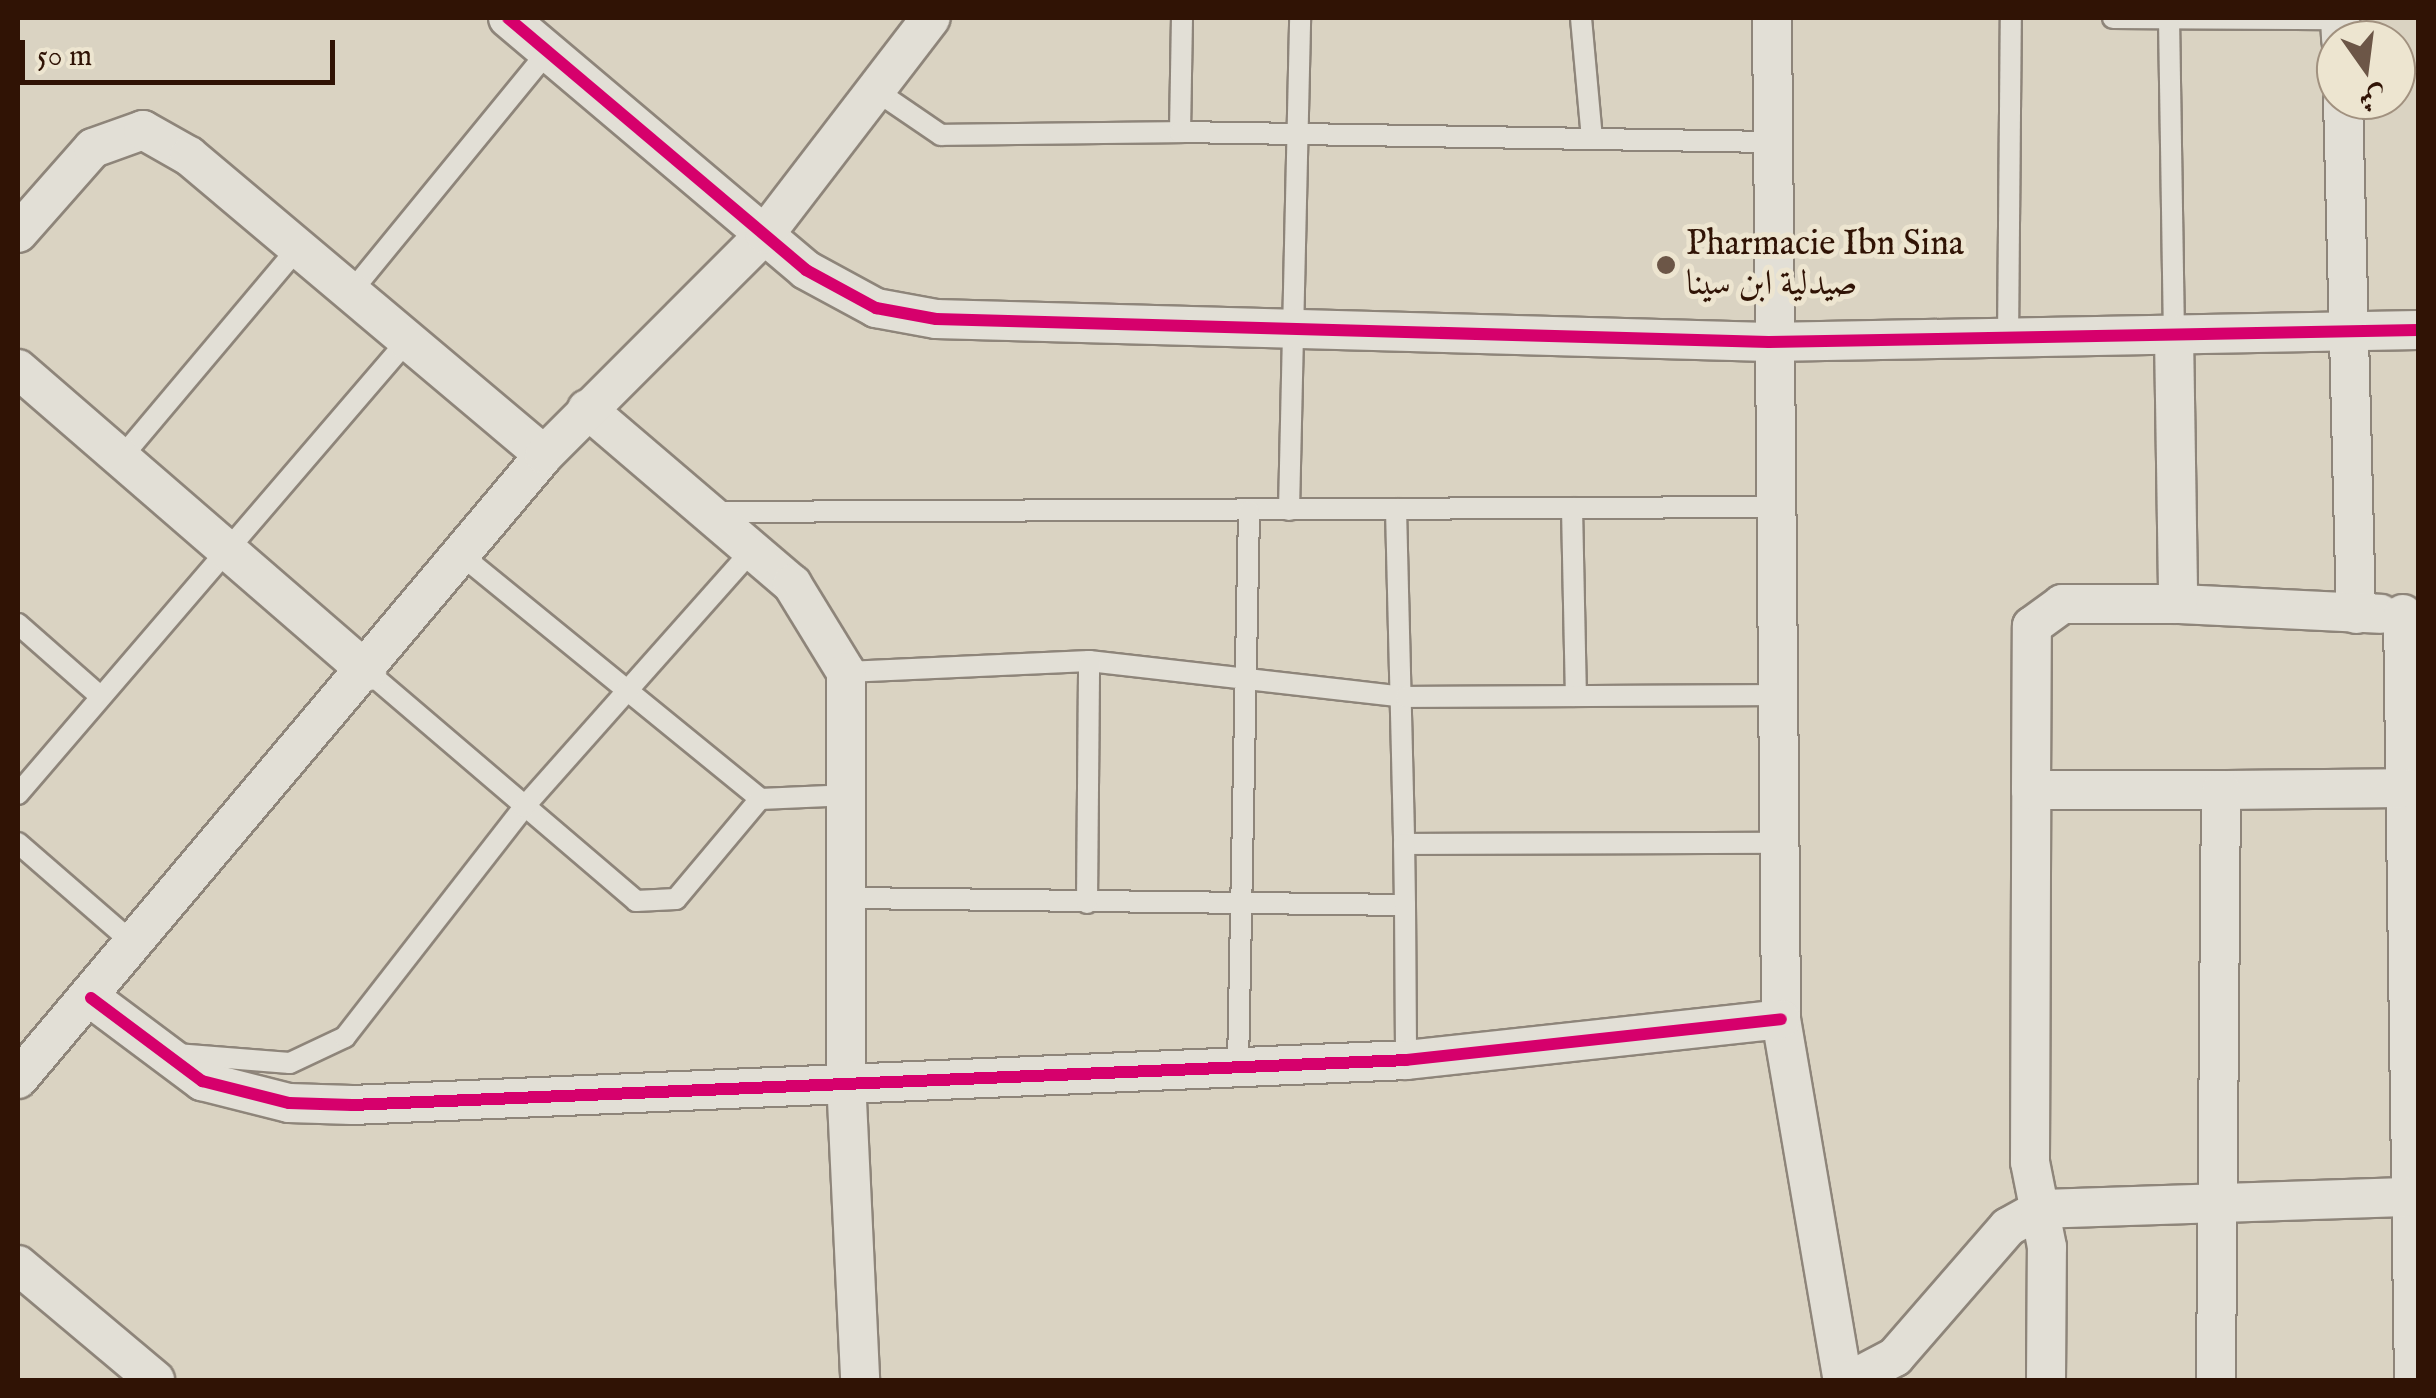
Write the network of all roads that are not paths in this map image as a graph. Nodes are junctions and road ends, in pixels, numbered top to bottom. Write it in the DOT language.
graph roads {
  1 [pos="508,18"];
  2 [pos="931,18"];
  3 [pos="1182,18"];
  4 [pos="1300,18"];
  5 [pos="1580,18"];
  6 [pos="1772,18"];
  7 [pos="2011,18"];
  8 [pos="2114,18"];
  9 [pos="2168,18"];
  10 [pos="2316,25"];
  11 [pos="548,52"];
  12 [pos="875,90"];
  13 [pos="2344,120"];
  14 [pos="1180,132"];
  15 [pos="1295,134"];
  16 [pos="1592,139"];
  17 [pos="1771,142"];
  18 [pos="18,233"];
  19 [pos="765,234"];
  20 [pos="298,248"];
  21 [pos="351,292"];
  22 [pos="1292,329"];
  23 [pos="2418,330"];
  24 [pos="2354,332"];
  25 [pos="2174,335"];
  26 [pos="408,340"];
  27 [pos="2008,340"];
  28 [pos="1769,342"];
  29 [pos="18,369"];
  30 [pos="587,409"];
  31 [pos="544,455"];
  32 [pos="121,458"];
  33 [pos="1772,507"];
  34 [pos="1396,508"];
  35 [pos="1572,508"];
  36 [pos="1290,510"];
  37 [pos="1250,511"];
  38 [pos="708,512"];
  39 [pos="752,549"];
  40 [pos="227,550"];
  41 [pos="460,554"];
  42 [pos="2178,604"];
  43 [pos="2356,614"];
  44 [pos="2411,614"];
  45 [pos="18,624"];
  46 [pos="1089,660"];
  47 [pos="366,670"];
  48 [pos="846,672"];
  49 [pos="1247,682"];
  50 [pos="634,693"];
  51 [pos="1775,695"];
  52 [pos="100,696"];
  53 [pos="1576,696"];
  54 [pos="1406,697"];
  55 [pos="2412,731"];
  56 [pos="2405,788"];
  57 [pos="2032,790"];
  58 [pos="2221,790"];
  59 [pos="18,794"];
  60 [pos="852,795"];
  61 [pos="760,799"];
  62 [pos="524,807"];
  63 [pos="18,842"];
  64 [pos="1778,843"];
  65 [pos="1404,844"];
  66 [pos="850,898"];
  67 [pos="1086,902"];
  68 [pos="1405,905"];
  69 [pos="1246,906"];
  70 [pos="2412,925"];
  71 [pos="132,942"];
  72 [pos="92,998"];
  73 [pos="2412,998"];
  74 [pos="1781,1019"];
  75 [pos="160,1051"];
  76 [pos="24,1059"];
  77 [pos="1406,1060"];
  78 [pos="1238,1065"];
  79 [pos="846,1080"];
  80 [pos="2413,1154"];
  81 [pos="2410,1198"];
  82 [pos="2217,1202"];
  83 [pos="2040,1208"];
  84 [pos="18,1265"];
  85 [pos="2415,1327"];
  86 [pos="156,1380"];
  87 [pos="860,1380"];
  88 [pos="1843,1380"];
  89 [pos="1851,1380"];
  90 [pos="2046,1380"];
  91 [pos="2216,1380"];
  92 [pos="2414,1380"];
  1 -- 11 [label="street"];
  2 -- 12 [label="street"];
  3 -- 14 [label="lane"];
  4 -- 15 [label="lane"];
  5 -- 16 [label="lane"];
  6 -- 17 [label="street"];
  7 -- 27 [label="lane"];
  8 -- 9 [label="lane"];
  9 -- 10 [label="lane"];
  9 -- 25 [label="lane"];
  11 -- 19 [label="street"];
  11 -- 21 [label="lane"];
  12 -- 14 [label="lane"];
  12 -- 19 [label="street"];
  13 -- 24 [label="street"];
  14 -- 15 [label="lane"];
  15 -- 16 [label="lane"];
  15 -- 22 [label="lane"];
  16 -- 17 [label="lane"];
  17 -- 28 [label="street"];
  18 -- 20 [label="street"];
  19 -- 22 [label="street"];
  19 -- 30 [label="street"];
  20 -- 21 [label="street"];
  20 -- 32 [label="lane"];
  21 -- 26 [label="street"];
  22 -- 28 [label="street"];
  22 -- 36 [label="lane"];
  23 -- 24 [label="street"];
  24 -- 25 [label="street"];
  24 -- 43 [label="street"];
  25 -- 27 [label="street"];
  25 -- 42 [label="street"];
  26 -- 31 [label="street"];
  26 -- 40 [label="lane"];
  27 -- 28 [label="street"];
  28 -- 33 [label="street"];
  29 -- 32 [label="street"];
  30 -- 31 [label="street"];
  30 -- 38 [label="street"];
  31 -- 41 [label="street"];
  32 -- 40 [label="street"];
  33 -- 35 [label="lane"];
  33 -- 51 [label="street"];
  34 -- 35 [label="lane"];
  34 -- 36 [label="lane"];
  34 -- 54 [label="lane"];
  35 -- 53 [label="lane"];
  36 -- 37 [label="lane"];
  37 -- 38 [label="lane"];
  37 -- 49 [label="lane"];
  38 -- 39 [label="street"];
  39 -- 48 [label="street"];
  39 -- 50 [label="lane"];
  40 -- 47 [label="street"];
  40 -- 52 [label="lane"];
  41 -- 47 [label="street"];
  41 -- 50 [label="lane"];
  42 -- 43 [label="street"];
  42 -- 57 [label="street"];
  43 -- 44 [label="street"];
  44 -- 55 [label="street"];
  45 -- 52 [label="lane"];
  46 -- 48 [label="lane"];
  46 -- 49 [label="lane"];
  46 -- 67 [label="lane"];
  47 -- 62 [label="lane"];
  47 -- 71 [label="street"];
  48 -- 60 [label="street"];
  49 -- 54 [label="lane"];
  49 -- 69 [label="lane"];
  50 -- 61 [label="lane"];
  50 -- 62 [label="lane"];
  51 -- 53 [label="lane"];
  51 -- 64 [label="street"];
  52 -- 59 [label="lane"];
  53 -- 54 [label="lane"];
  54 -- 65 [label="lane"];
  55 -- 56 [label="street"];
  56 -- 58 [label="street"];
  56 -- 70 [label="street"];
  57 -- 58 [label="street"];
  57 -- 83 [label="street"];
  58 -- 82 [label="street"];
  60 -- 61 [label="lane"];
  60 -- 66 [label="street"];
  61 -- 62 [label="lane"];
  62 -- 75 [label="lane"];
  63 -- 71 [label="lane"];
  64 -- 65 [label="lane"];
  64 -- 74 [label="street"];
  65 -- 68 [label="lane"];
  66 -- 67 [label="lane"];
  66 -- 79 [label="street"];
  67 -- 69 [label="lane"];
  68 -- 69 [label="lane"];
  68 -- 77 [label="lane"];
  69 -- 78 [label="lane"];
  70 -- 73 [label="street"];
  71 -- 72 [label="street"];
  72 -- 75 [label="street"];
  72 -- 76 [label="street"];
  73 -- 80 [label="street"];
  74 -- 77 [label="street"];
  74 -- 88 [label="street"];
  75 -- 79 [label="street"];
  77 -- 78 [label="street"];
  78 -- 79 [label="street"];
  79 -- 87 [label="street"];
  80 -- 81 [label="street"];
  81 -- 82 [label="street"];
  81 -- 85 [label="street"];
  82 -- 83 [label="street"];
  82 -- 91 [label="street"];
  83 -- 89 [label="street"];
  83 -- 90 [label="street"];
  84 -- 86 [label="street"];
  85 -- 92 [label="street"];
}
